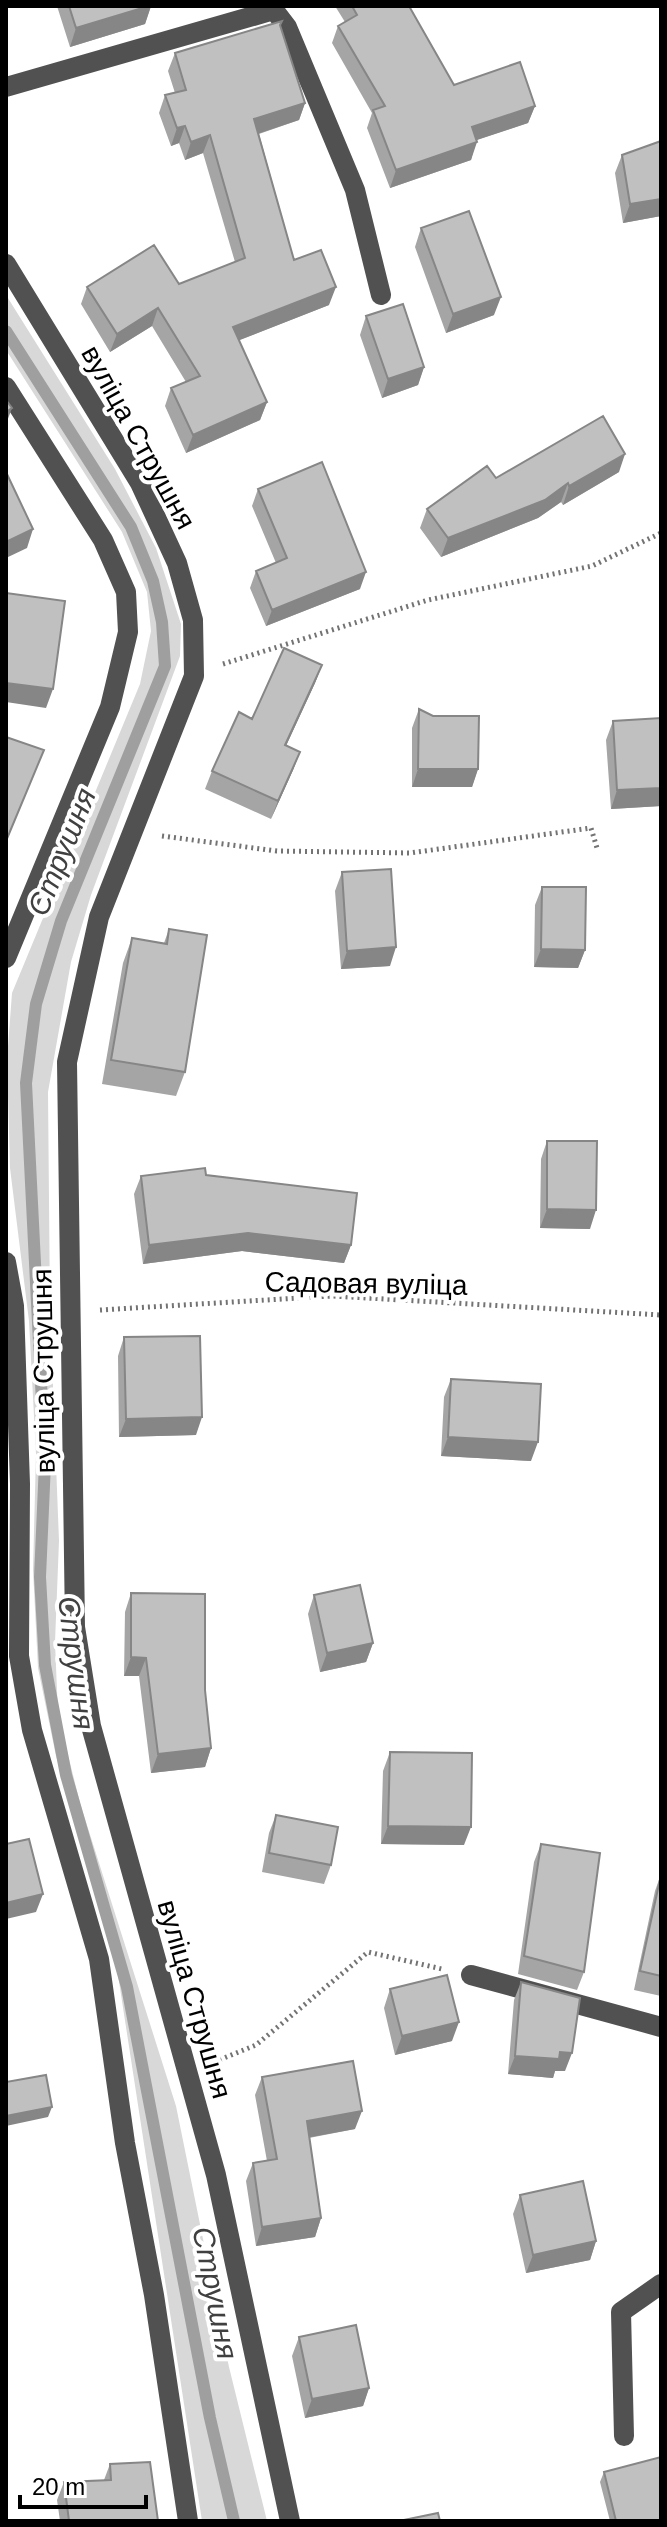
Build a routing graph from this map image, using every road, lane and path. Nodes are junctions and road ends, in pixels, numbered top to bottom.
1 (6, 87) edge
2 (6, 264) edge
3 (381, 295) dead end
4 (6, 387) edge
5 (661, 533) edge
6 (194, 676) junction
7 (133, 833) junction
8 (597, 848) dead end
9 (6, 958) edge
10 (6, 1262) edge
11 (71, 1312) junction
12 (661, 1315) edge
13 (471, 1975) joint
14 (661, 2027) edge
15 (187, 2073) junction
16 (661, 2284) edge
17 (624, 2436) dead end
18 (188, 2521) edge
19 (290, 2521) edge

1 - 3 street
2 - 6 street, вуліца Струшня
4 - 9 street
5 - 6 path
6 - 7 street, вуліца Струшня
7 - 8 path
7 - 11 street, вуліца Струшня
10 - 18 street, вуліца Струшня
11 - 12 path, Садовая вуліца
11 - 15 street, вуліца Струшня
13 - 14 street
13 - 15 path
15 - 19 street, вуліца Струшня
16 - 17 street

